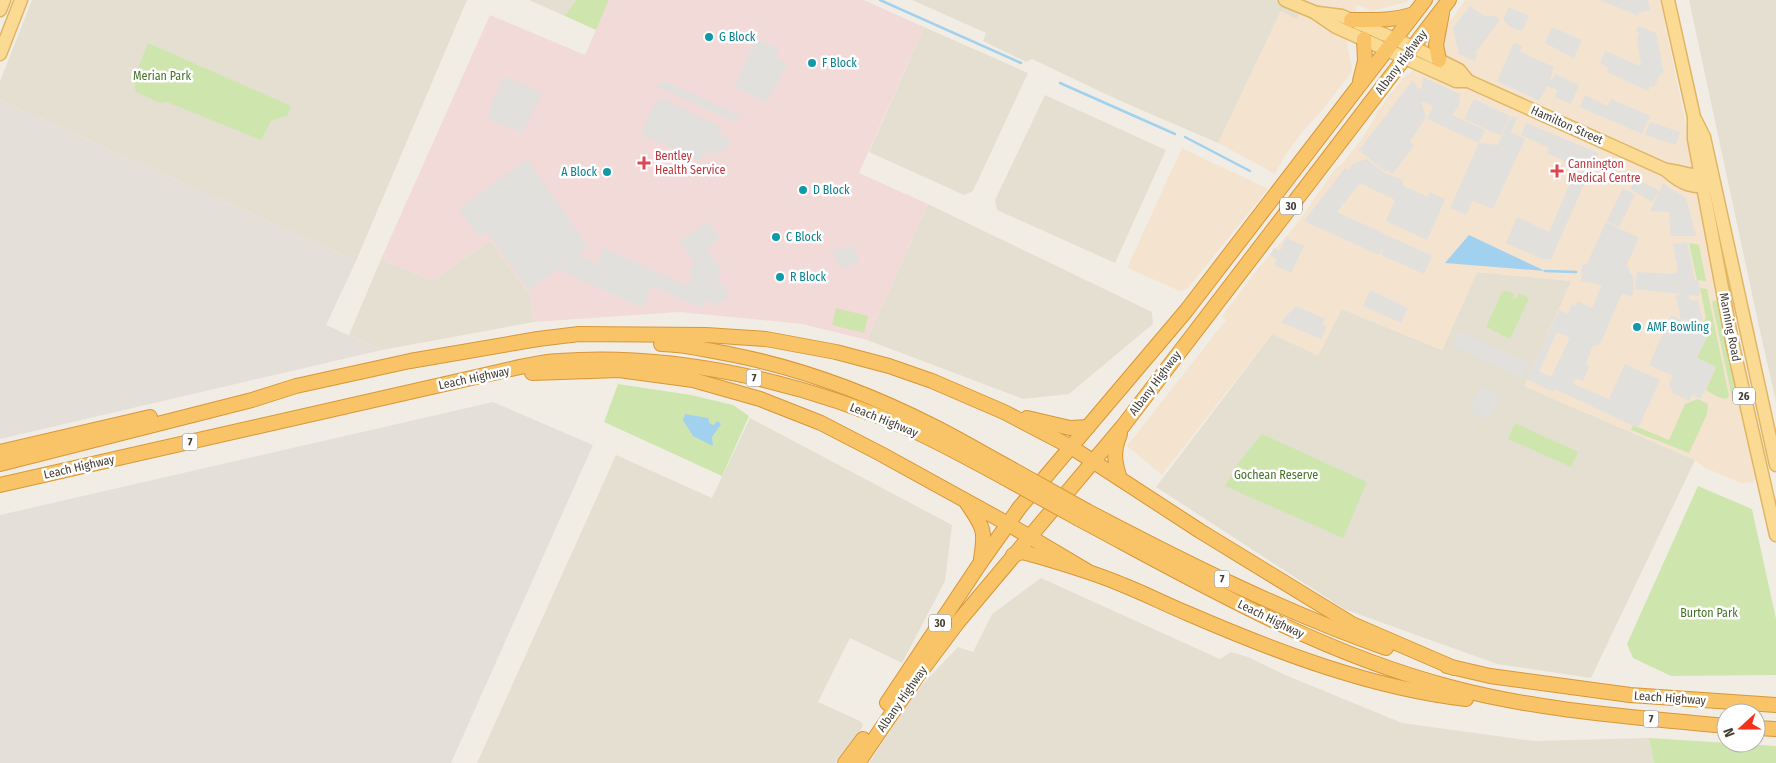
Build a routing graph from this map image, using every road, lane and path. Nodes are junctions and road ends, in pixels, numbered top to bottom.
1 (4, 0) edge
2 (21, 0) edge
3 (1285, 0) edge
4 (1425, 0) edge
5 (1668, 0) edge
6 (1446, 4) edge
7 (0, 10) edge
8 (1314, 12) junction
9 (1414, 14) junction
10 (1351, 20) junction
11 (1364, 39) junction
12 (1391, 44) junction
13 (1409, 52) junction
14 (0, 54) edge
15 (1439, 60) junction
16 (1468, 81) junction
17 (1359, 87) junction
18 (1694, 117) junction
19 (1697, 154) junction
20 (1666, 170) junction
21 (1708, 181) junction
22 (538, 339) junction
23 (410, 361) junction
24 (489, 374) junction
25 (1004, 412) junction
26 (1123, 426) junction
27 (1088, 427) junction
28 (1071, 447) junction
29 (0, 452) edge
30 (1093, 462) junction
31 (0, 464) edge
32 (1776, 465) edge
33 (1006, 473) junction
34 (1120, 479) junction
35 (0, 485) edge
36 (967, 502) junction
37 (1083, 515) junction
38 (1008, 524) junction
39 (1776, 535) edge
40 (1029, 536) junction
41 (1013, 555) junction
42 (981, 562) junction
43 (1087, 571) junction
44 (1454, 668) junction
45 (1772, 703) edge
46 (1576, 712) junction
47 (1716, 725) edge
48 (845, 763) edge
49 (858, 763) edge

1 - 7 main road
2 - 14 main road
3 - 8 main road, Hamilton Street
4 - 9 highway, Albany Highway / 30
5 - 18 main road, Manning Road / 26
6 - 13 highway, Albany Highway / 30
6 - 15 highway
8 - 10 main road, Hamilton Street
8 - 11 main road, Hamilton Street
9 - 10 highway
9 - 12 highway, Albany Highway / 30
10 - 12 main road, Hamilton Street
11 - 12 main road, Hamilton Street
11 - 17 highway
12 - 13 main road, Hamilton Street
12 - 17 highway, Albany Highway / 30
13 - 15 main road, Hamilton Street
13 - 16 main road, Hamilton Street
13 - 26 highway, Albany Highway / 30
15 - 16 main road, Hamilton Street
16 - 20 main road, Hamilton Street
17 - 27 highway, Albany Highway / 30
18 - 19 main road, Manning Road / 26
18 - 21 main road, Manning Road / 26
19 - 20 main road
19 - 21 main road, Manning Road / 26
20 - 21 main road, Hamilton Street
21 - 32 main road, Manning Road / 26
21 - 39 main road, Manning Road / 26
22 - 23 highway, 7
22 - 25 highway
22 - 33 highway, 7
23 - 29 highway
23 - 31 highway, 7
24 - 33 highway, Leach Highway / 7
24 - 35 highway, Leach Highway / 7
24 - 36 highway
25 - 27 highway
25 - 28 highway
26 - 30 highway, Albany Highway / 30
26 - 34 highway
27 - 28 highway, Albany Highway / 30
28 - 30 highway
28 - 38 highway, Albany Highway / 30
30 - 34 highway
30 - 40 highway, Albany Highway / 30
33 - 37 highway, Leach Highway / 7, bridge
34 - 44 highway
36 - 38 highway
36 - 42 highway
37 - 44 highway, Leach Highway / 7
37 - 46 highway, Leach Highway / 7
38 - 40 highway
38 - 42 highway, Albany Highway / 30
40 - 41 highway, Albany Highway / 30
40 - 43 highway
41 - 43 highway
41 - 49 highway, Albany Highway / 30
42 - 48 highway, Albany Highway / 30
43 - 46 highway
44 - 45 highway, Leach Highway / 7
46 - 47 highway, Leach Highway / 7

